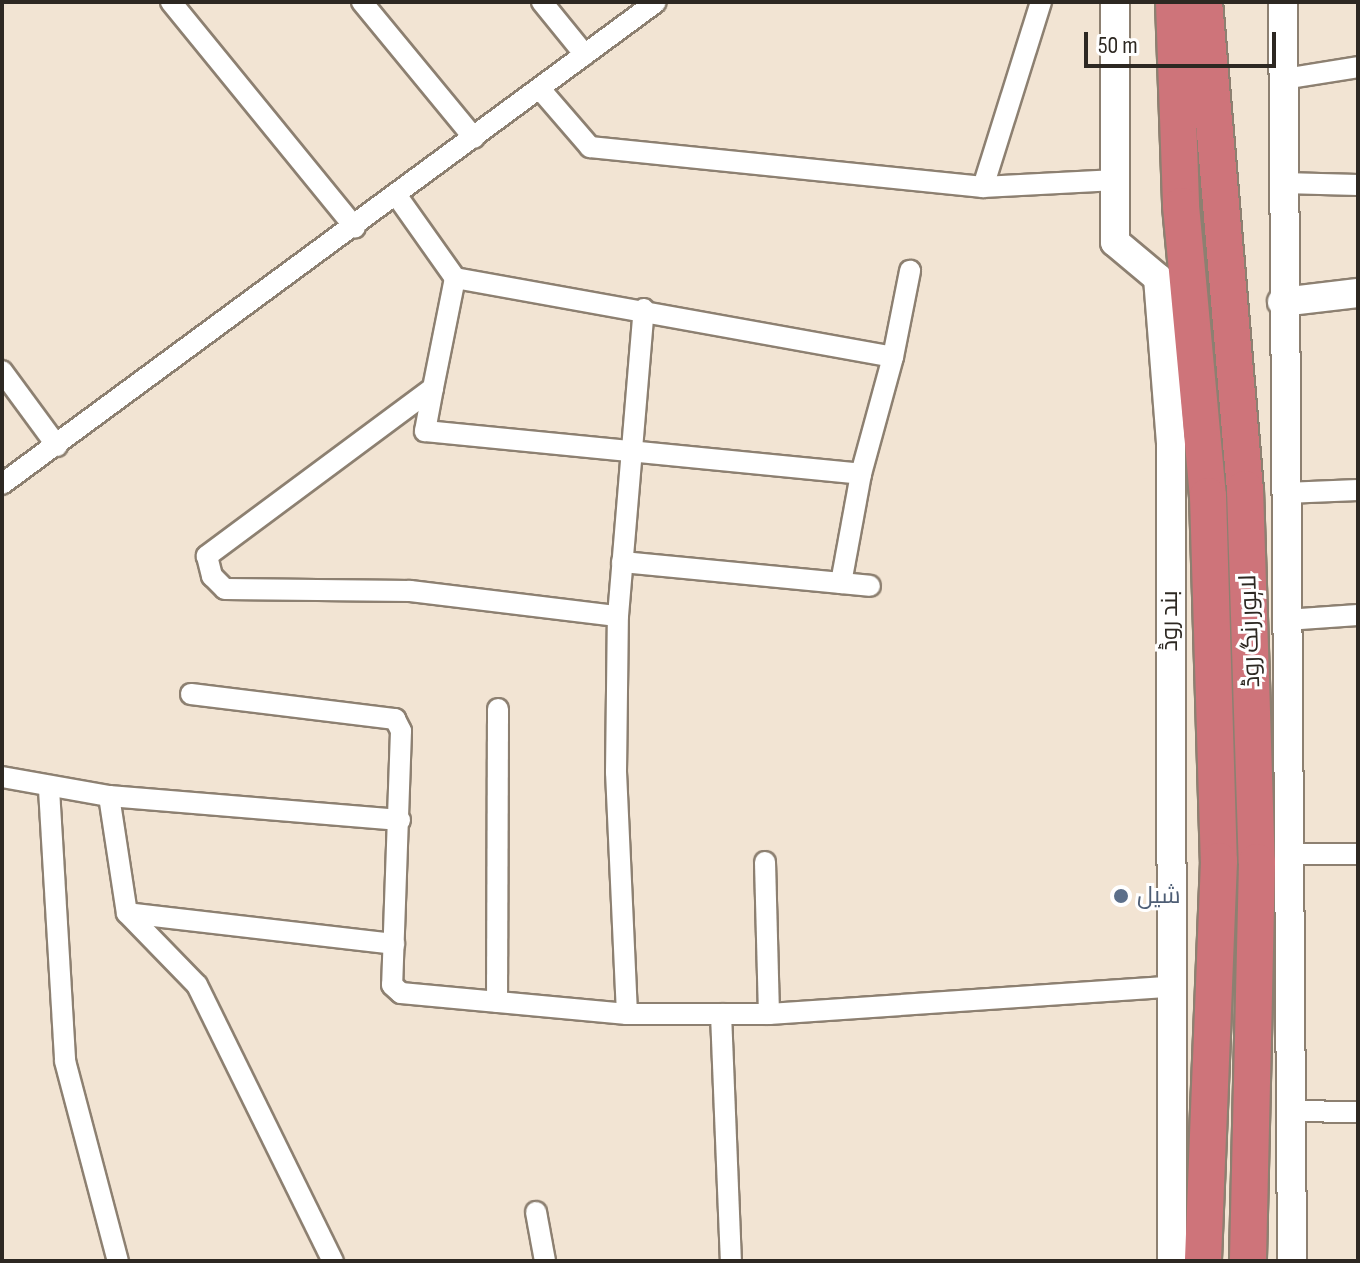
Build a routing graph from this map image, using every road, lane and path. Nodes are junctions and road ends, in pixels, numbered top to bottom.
1 (171, 2) edge
2 (362, 2) edge
3 (542, 2) edge
4 (656, 2) edge
5 (1041, 2) edge
6 (1115, 2) edge
7 (1174, 2) edge
8 (1204, 2) edge
9 (1283, 2) edge
10 (585, 55) junction
11 (1358, 67) edge
12 (1284, 79) junction
13 (540, 89) junction
14 (474, 138) junction
15 (1116, 180) junction
16 (1283, 183) junction
17 (1358, 185) edge
18 (983, 187) junction
19 (397, 196) junction
20 (355, 228) junction
21 (910, 271) dead end
22 (455, 278) junction
23 (1358, 293) edge
24 (1282, 302) junction
25 (644, 309) junction
26 (893, 357) junction
27 (2, 371) edge
28 (433, 388) junction
29 (57, 446) junction
30 (630, 452) junction
31 (861, 474) junction
32 (2, 484) edge
33 (1358, 490) edge
34 (1285, 493) junction
35 (622, 562) junction
36 (841, 583) junction
37 (870, 586) dead end
38 (1358, 615) edge
39 (618, 616) junction
40 (1286, 620) junction
41 (191, 694) dead end
42 (498, 709) dead end
43 (2, 777) edge
44 (49, 789) junction
45 (109, 796) junction
46 (400, 820) junction
47 (1289, 854) junction
48 (1358, 854) edge
49 (765, 862) dead end
50 (127, 913) junction
51 (394, 944) junction
52 (1169, 987) junction
53 (497, 1002) junction
54 (627, 1014) junction
55 (721, 1014) junction
56 (769, 1014) junction
57 (1292, 1111) junction
58 (1358, 1112) edge
59 (536, 1212) dead end
60 (118, 1261) edge
61 (333, 1261) edge
62 (545, 1261) edge
63 (731, 1261) edge
64 (1172, 1261) edge
65 (1203, 1261) edge
66 (1248, 1261) edge
67 (1292, 1261) edge

1 - 20 street
2 - 14 street
3 - 10 street
4 - 10 street
5 - 18 street
6 - 15 main road, بند روڈ
7 - 65 highway, لاہور رنگ روڈ
8 - 66 highway, لاہور رنگ روڈ
9 - 12 main road
10 - 13 street
11 - 12 street
12 - 16 main road
13 - 14 street
13 - 18 street
14 - 19 street
15 - 18 street
15 - 52 main road, بند روڈ
16 - 17 street
16 - 24 main road
19 - 20 street
19 - 22 street
20 - 29 street
21 - 26 street
22 - 25 street
22 - 28 street
23 - 24 main road
24 - 34 main road
25 - 26 street
25 - 30 street
26 - 31 street
27 - 29 street
28 - 30 street
28 - 39 street
29 - 32 street
30 - 31 street
30 - 35 street
31 - 36 street
33 - 34 street
34 - 40 main road
35 - 36 street
35 - 39 street
36 - 37 street
38 - 40 street
39 - 54 street
40 - 47 main road
41 - 46 street
42 - 53 street
43 - 44 street
44 - 45 street
44 - 60 street
45 - 46 street
45 - 50 street
46 - 51 street
47 - 48 street
47 - 57 main road
49 - 56 street
50 - 51 street
50 - 61 street
51 - 53 street
52 - 56 street
52 - 64 main road, بند روڈ
53 - 54 street
54 - 55 street
55 - 56 street
55 - 63 street
57 - 58 street
57 - 67 main road
59 - 62 street

